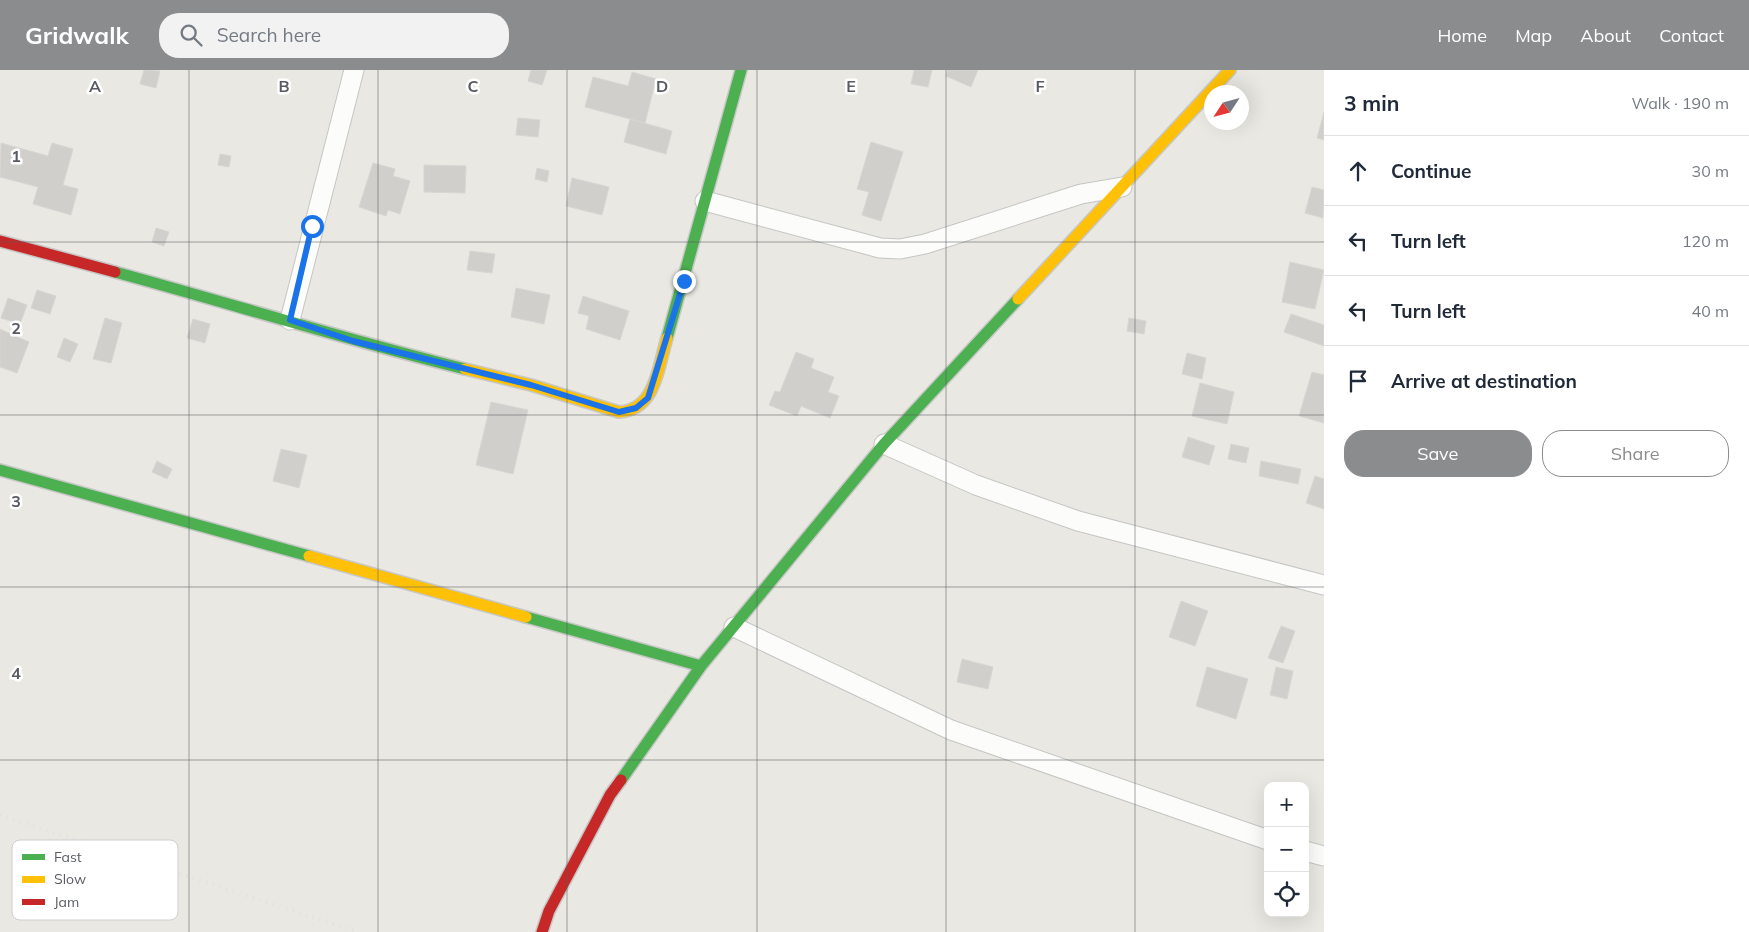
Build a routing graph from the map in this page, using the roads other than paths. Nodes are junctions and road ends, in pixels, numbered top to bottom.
1 (354, 70) edge
2 (741, 70) edge
3 (1230, 70) edge
4 (1122, 187) junction
5 (705, 201) junction
6 (0, 242) edge
7 (290, 320) junction
8 (884, 444) junction
9 (0, 470) edge
10 (1324, 585) edge
11 (734, 627) junction
12 (701, 666) junction
13 (1264, 839) edge
14 (1309, 852) edge
15 (1324, 856) edge
16 (542, 932) edge

1 - 7 street
2 - 5 street
3 - 4 street
4 - 5 street
4 - 8 street
5 - 7 street
6 - 7 street
8 - 10 street
8 - 11 street
9 - 12 street
11 - 12 street
11 - 13 street
12 - 16 street
14 - 15 street

